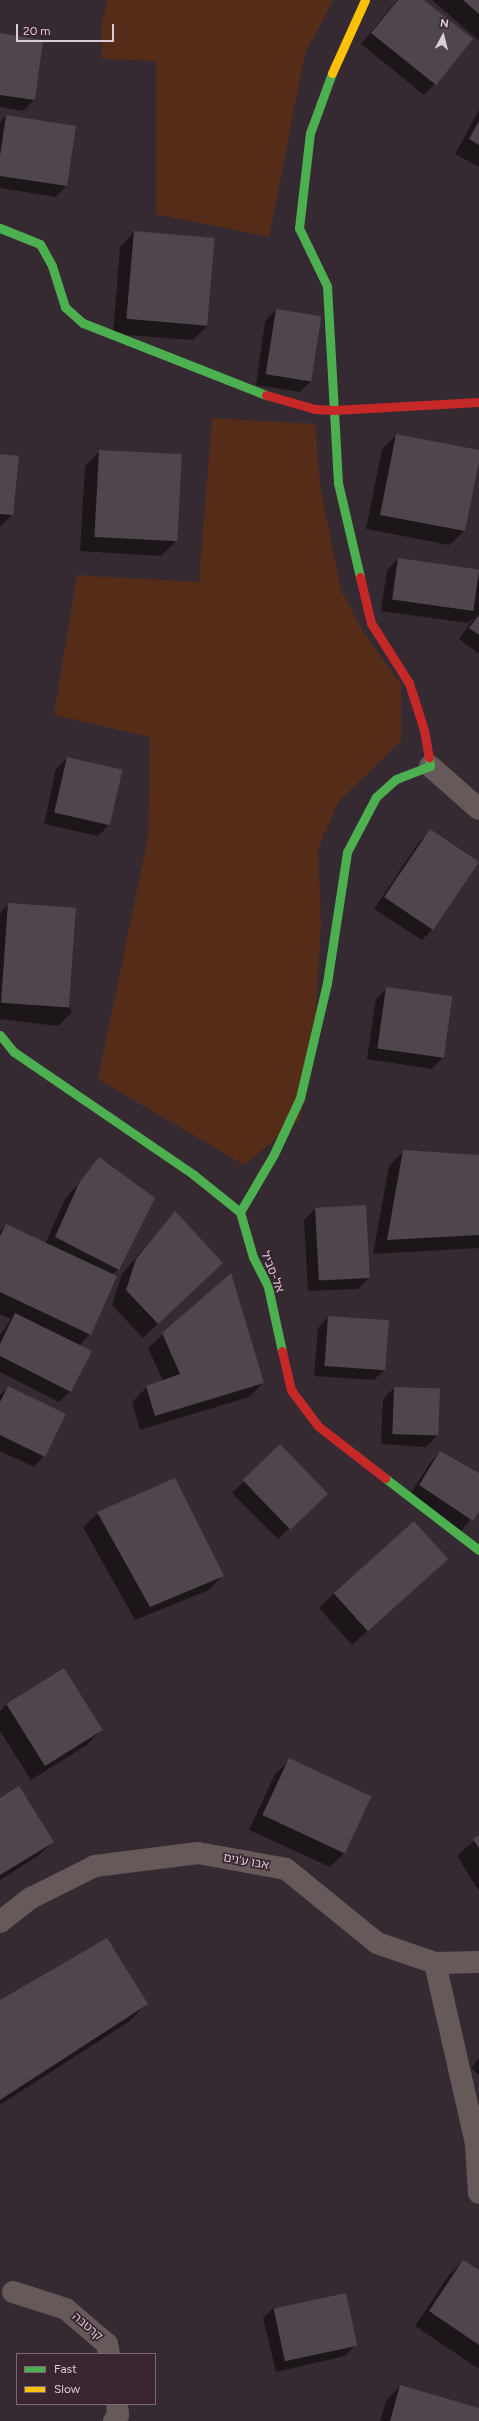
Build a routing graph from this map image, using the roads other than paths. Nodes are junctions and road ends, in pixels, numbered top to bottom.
1 (365, 0) edge
2 (0, 228) edge
3 (479, 402) edge
4 (334, 410) junction
5 (430, 766) junction
6 (479, 809) edge
7 (0, 1035) edge
8 (240, 1212) junction
9 (479, 1550) edge
10 (0, 1922) edge
11 (479, 1962) edge
12 (435, 1963) junction
13 (479, 2193) edge
14 (13, 2292) dead end
15 (108, 2353) edge
16 (117, 2405) edge
17 (114, 2421) edge

1 - 4 street
2 - 4 street
3 - 4 street
4 - 5 street
5 - 6 street
5 - 8 street
7 - 8 street
8 - 9 street, אל-סביל
10 - 12 street, אבו ע'נים
11 - 12 street, אבו ע'נים
12 - 13 street
14 - 15 street, קרטבה
16 - 17 street

